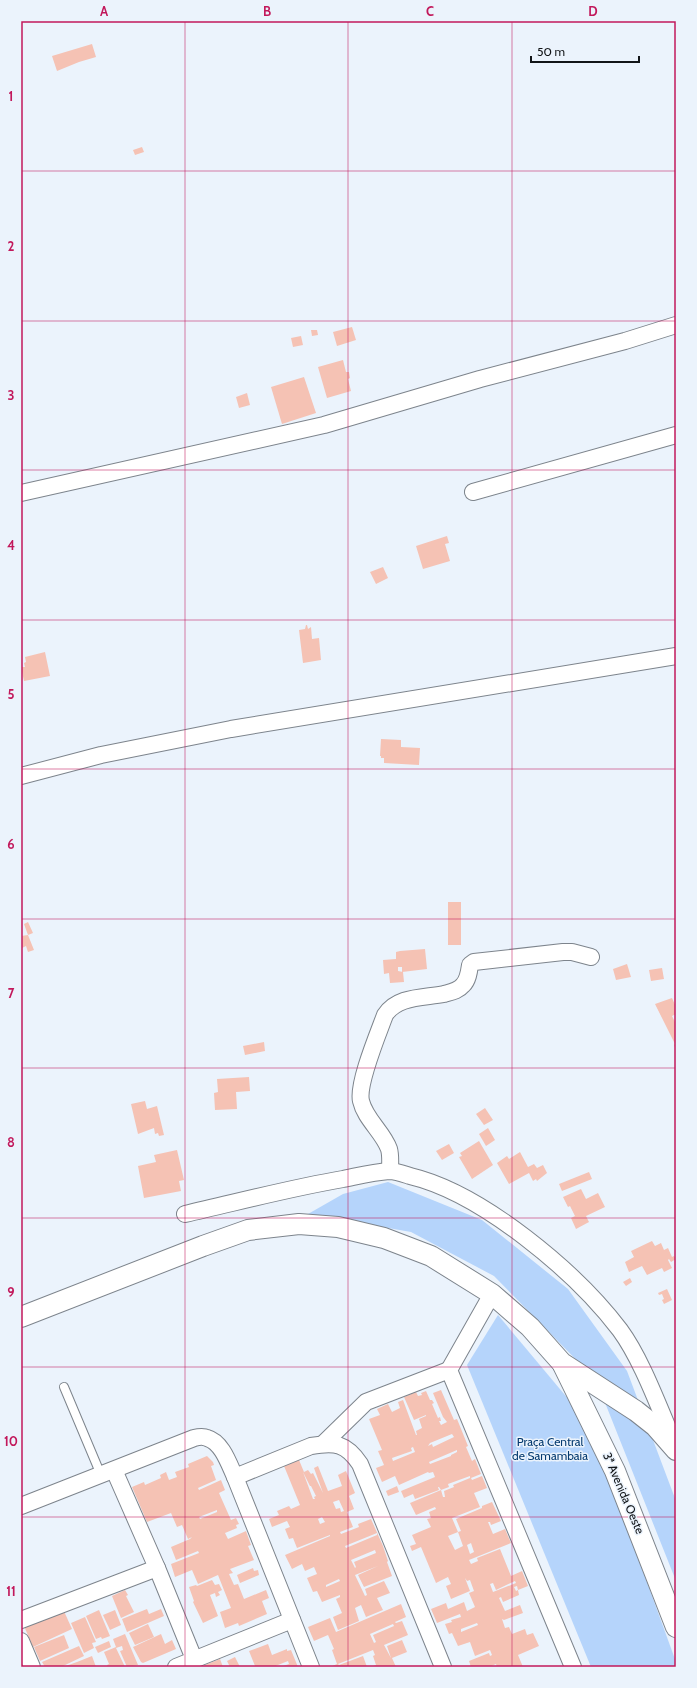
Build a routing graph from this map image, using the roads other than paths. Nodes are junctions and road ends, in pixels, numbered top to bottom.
1 (676, 326) edge
2 (676, 435) edge
3 (473, 492) dead end
4 (21, 493) edge
5 (676, 656) edge
6 (21, 776) edge
7 (591, 957) dead end
8 (390, 1171) junction
9 (185, 1214) dead end
10 (492, 1294) junction
11 (21, 1317) edge
12 (562, 1363) junction
13 (449, 1370) junction
14 (64, 1387) dead end
15 (324, 1443) junction
16 (676, 1448) edge
17 (108, 1473) junction
18 (235, 1477) junction
19 (21, 1506) edge
20 (157, 1568) junction
21 (21, 1620) edge
22 (292, 1620) junction
23 (676, 1627) edge
24 (21, 1641) edge
25 (194, 1659) junction
26 (32, 1667) edge
27 (176, 1667) edge
28 (311, 1667) edge
29 (444, 1667) edge
30 (572, 1667) edge

1 - 4 street
2 - 3 street
5 - 6 street
7 - 8 street
8 - 9 street
8 - 16 street
10 - 11 street
10 - 12 street
10 - 13 street
12 - 16 street
12 - 23 street, 3ª Avenida Oeste
13 - 15 street
13 - 30 street
14 - 17 lane
15 - 18 street
15 - 29 street
17 - 18 street
17 - 19 street
17 - 20 street
18 - 22 street
20 - 21 street
20 - 25 street
22 - 25 street
22 - 28 street
24 - 26 street
25 - 27 street

